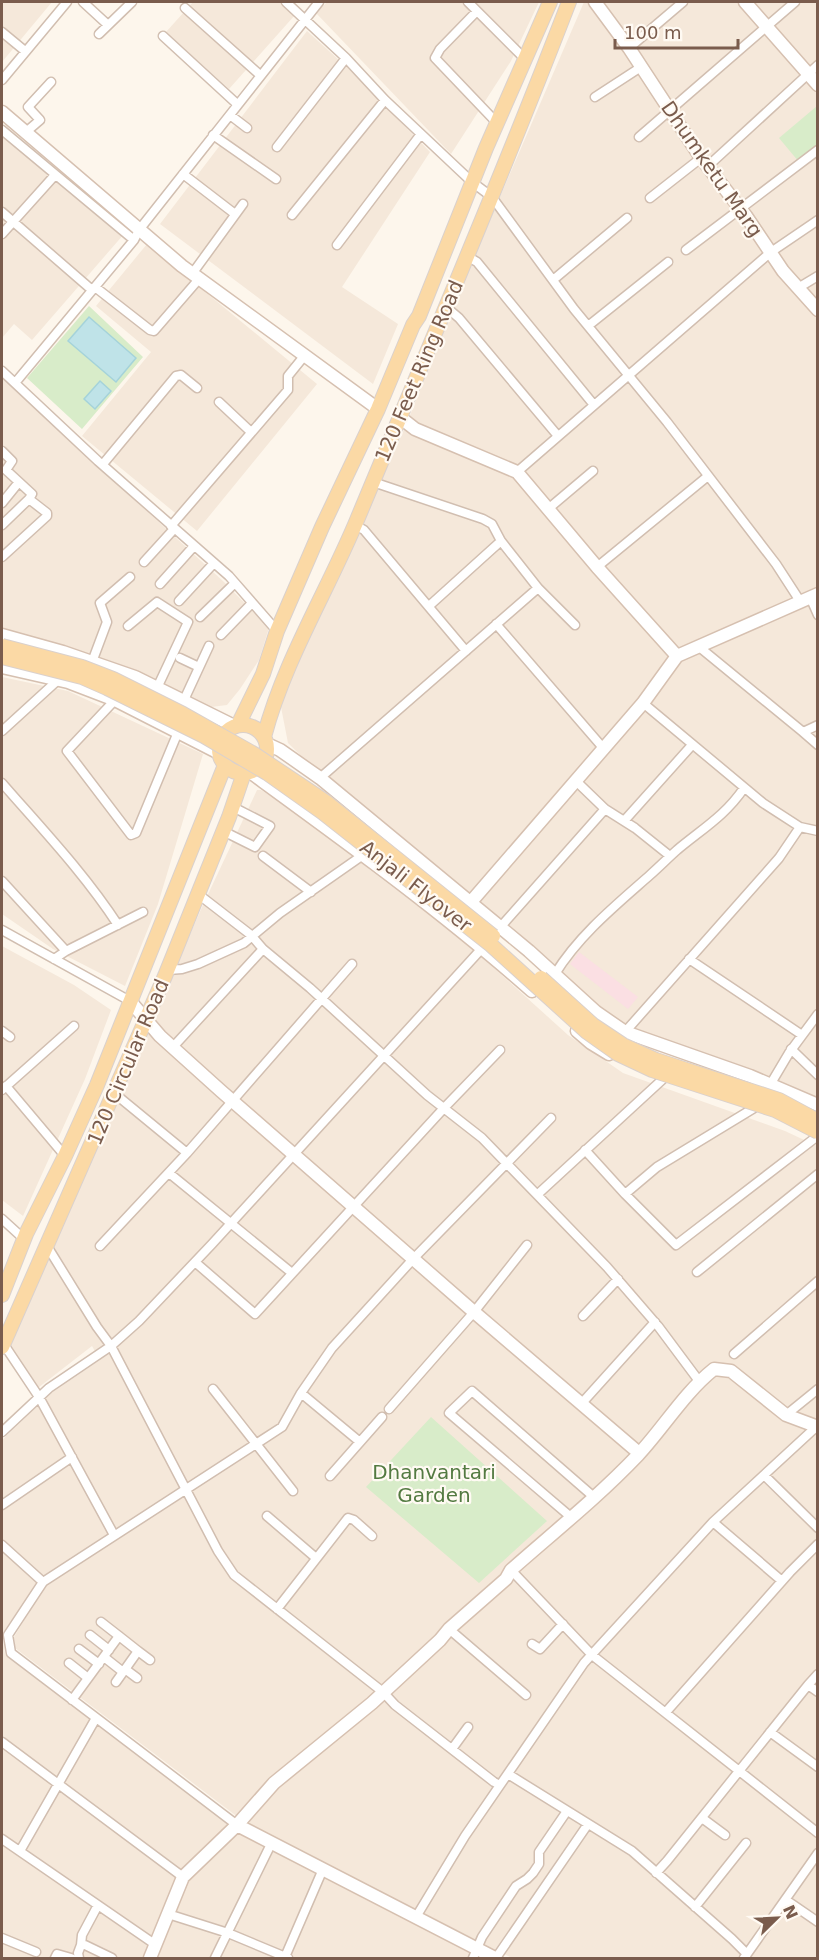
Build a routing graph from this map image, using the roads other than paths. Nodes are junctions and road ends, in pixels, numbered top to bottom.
1 (83, 2) edge
2 (132, 2) edge
3 (286, 2) edge
4 (319, 2) edge
5 (468, 2) edge
6 (550, 2) edge
7 (568, 2) edge
8 (595, 2) edge
9 (604, 2) edge
10 (683, 2) edge
11 (745, 2) edge
12 (795, 2) edge
13 (61, 3) edge
14 (184, 8) dead end
15 (477, 11) junction
16 (305, 19) junction
17 (612, 23) junction
18 (108, 25) junction
19 (767, 27) junction
20 (2, 32) edge
21 (99, 34) dead end
22 (163, 36) dead end
23 (629, 48) junction
24 (26, 51) junction
25 (346, 58) junction
26 (525, 59) junction
27 (641, 67) junction
28 (813, 69) edge
29 (260, 75) junction
30 (2, 80) edge
31 (51, 82) dead end
32 (818, 85) edge
33 (595, 97) dead end
34 (384, 100) junction
35 (237, 104) junction
36 (2, 112) edge
37 (670, 112) junction
38 (230, 115) junction
39 (497, 123) junction
40 (247, 128) dead end
41 (2, 130) edge
42 (26, 132) junction
43 (421, 134) junction
44 (213, 135) junction
45 (639, 137) dead end
46 (277, 147) dead end
47 (818, 150) edge
48 (704, 162) junction
49 (183, 174) junction
50 (56, 175) junction
51 (276, 179) dead end
52 (472, 182) junction
53 (492, 197) junction
54 (650, 198) dead end
55 (243, 204) dead end
56 (741, 209) junction
57 (2, 212) edge
58 (235, 214) junction
59 (292, 215) dead end
60 (627, 218) dead end
61 (818, 220) edge
62 (12, 222) junction
63 (2, 234) edge
64 (137, 235) junction
65 (337, 245) dead end
66 (686, 250) dead end
67 (771, 252) junction
68 (467, 256) junction
69 (668, 262) dead end
70 (196, 276) junction
71 (818, 276) edge
72 (553, 280) junction
73 (798, 288) junction
74 (94, 289) junction
75 (446, 307) junction
76 (818, 310) edge
77 (588, 326) junction
78 (305, 355) junction
79 (2, 371) edge
80 (628, 375) junction
81 (15, 383) junction
82 (197, 388) dead end
83 (219, 402) dead end
84 (594, 405) junction
85 (378, 409) junction
86 (401, 418) junction
87 (251, 432) junction
88 (558, 436) junction
89 (2, 451) edge
90 (103, 464) junction
91 (593, 471) dead end
92 (4, 472) edge
93 (517, 472) junction
94 (708, 476) junction
95 (19, 482) junction
96 (373, 482) junction
97 (29, 499) junction
98 (2, 503) edge
99 (548, 509) junction
100 (2, 523) edge
101 (355, 525) junction
102 (172, 527) junction
103 (501, 541) junction
104 (194, 546) junction
105 (2, 557) edge
106 (144, 562) dead end
107 (214, 563) junction
108 (597, 567) junction
109 (130, 578) dead end
110 (235, 583) junction
111 (160, 584) dead end
112 (538, 588) junction
113 (809, 597) edge
114 (179, 601) dead end
115 (252, 603) junction
116 (429, 606) junction
117 (818, 615) edge
118 (200, 617) dead end
119 (496, 624) junction
120 (575, 625) dead end
121 (128, 626) dead end
122 (278, 631) junction
123 (221, 634) dead end
124 (2, 635) edge
125 (2, 646) edge
126 (209, 646) dead end
127 (698, 646) junction
128 (466, 651) junction
129 (677, 656) junction
130 (2, 657) edge
131 (180, 658) dead end
132 (92, 662) junction
133 (2, 667) edge
134 (199, 667) junction
135 (58, 680) junction
136 (158, 688) junction
137 (115, 700) junction
138 (184, 700) junction
139 (643, 703) junction
140 (236, 725) junction
141 (818, 725) edge
142 (2, 730) edge
143 (178, 732) junction
144 (803, 732) junction
145 (266, 740) junction
146 (692, 745) junction
147 (818, 745) edge
148 (604, 749) junction
149 (222, 759) junction
150 (247, 772) junction
151 (320, 778) junction
152 (576, 781) junction
153 (2, 783) edge
154 (744, 788) junction
155 (233, 807) junction
156 (605, 809) junction
157 (624, 821) junction
158 (800, 828) junction
159 (224, 831) junction
160 (818, 831) edge
161 (363, 855) junction
162 (263, 856) dead end
163 (670, 856) junction
164 (2, 881) edge
165 (311, 892) junction
166 (198, 894) junction
167 (470, 903) junction
168 (142, 912) dead end
169 (118, 925) junction
170 (500, 927) junction
171 (2, 930) edge
172 (251, 935) junction
173 (483, 948) junction
174 (264, 949) junction
175 (66, 951) junction
176 (54, 959) junction
177 (689, 959) junction
178 (352, 964) dead end
179 (168, 970) junction
180 (555, 974) junction
181 (322, 999) junction
182 (130, 1001) junction
183 (818, 1014) edge
184 (147, 1019) junction
185 (74, 1026) dead end
186 (2, 1031) edge
187 (625, 1032) junction
188 (802, 1035) junction
189 (10, 1037) dead end
190 (173, 1047) junction
191 (791, 1049) junction
192 (500, 1050) dead end
193 (383, 1055) junction
194 (818, 1075) edge
195 (663, 1079) junction
196 (770, 1085) junction
197 (4, 1088) edge
198 (114, 1093) junction
199 (232, 1100) junction
200 (818, 1106) edge
201 (444, 1108) junction
202 (754, 1108) junction
203 (551, 1118) dead end
204 (818, 1121) edge
205 (817, 1136) edge
206 (585, 1150) junction
207 (187, 1153) junction
208 (294, 1154) junction
209 (65, 1156) junction
210 (507, 1163) junction
211 (169, 1173) junction
212 (818, 1174) edge
213 (538, 1194) junction
214 (626, 1194) junction
215 (354, 1206) junction
216 (2, 1219) edge
217 (231, 1222) junction
218 (24, 1239) junction
219 (527, 1245) dead end
220 (47, 1246) junction
221 (100, 1246) dead end
222 (414, 1258) junction
223 (195, 1262) junction
224 (697, 1272) dead end
225 (292, 1273) junction
226 (618, 1279) junction
227 (818, 1281) edge
228 (2, 1295) edge
229 (474, 1312) junction
230 (583, 1316) dead end
231 (655, 1322) junction
232 (2, 1345) edge
233 (111, 1346) junction
234 (734, 1354) dead end
235 (699, 1381) junction
236 (213, 1389) dead end
237 (818, 1389) edge
238 (301, 1393) junction
239 (39, 1397) junction
240 (582, 1403) junction
241 (389, 1409) dead end
242 (786, 1415) junction
243 (382, 1417) dead end
244 (817, 1427) edge
245 (2, 1432) edge
246 (360, 1442) junction
247 (255, 1445) junction
248 (639, 1453) junction
249 (72, 1458) junction
250 (764, 1475) junction
251 (330, 1476) dead end
252 (186, 1490) junction
253 (293, 1491) dead end
254 (595, 1498) junction
255 (2, 1505) edge
256 (267, 1516) dead end
257 (572, 1518) junction
258 (713, 1522) junction
259 (818, 1528) edge
260 (114, 1535) junction
261 (372, 1536) dead end
262 (818, 1544) edge
263 (2, 1545) edge
264 (316, 1558) junction
265 (512, 1570) junction
266 (782, 1581) junction
267 (43, 1582) junction
268 (277, 1609) junction
269 (101, 1622) dead end
270 (563, 1624) junction
271 (449, 1629) junction
272 (90, 1635) dead end
273 (119, 1636) junction
274 (532, 1644) dead end
275 (79, 1649) dead end
276 (138, 1652) junction
277 (592, 1655) junction
278 (104, 1657) junction
279 (150, 1660) dead end
280 (69, 1663) dead end
281 (124, 1671) junction
282 (818, 1674) edge
283 (88, 1678) junction
284 (137, 1678) dead end
285 (116, 1682) dead end
286 (808, 1685) junction
287 (383, 1692) junction
288 (818, 1692) edge
289 (526, 1695) dead end
290 (72, 1700) junction
291 (666, 1712) junction
292 (96, 1718) junction
293 (468, 1727) dead end
294 (770, 1732) junction
295 (2, 1742) edge
296 (452, 1749) junction
297 (818, 1767) edge
298 (740, 1770) junction
299 (508, 1774) junction
300 (58, 1784) junction
301 (500, 1785) junction
302 (567, 1811) junction
303 (702, 1818) junction
304 (588, 1824) junction
305 (237, 1825) junction
306 (818, 1833) edge
307 (726, 1835) dead end
308 (2, 1839) edge
309 (273, 1842) junction
310 (746, 1843) dead end
311 (20, 1851) junction
312 (818, 1853) edge
313 (323, 1869) junction
314 (656, 1873) junction
315 (183, 1877) junction
316 (786, 1900) junction
317 (98, 1905) junction
318 (695, 1907) junction
319 (168, 1914) junction
320 (416, 1917) junction
321 (818, 1922) edge
322 (228, 1933) junction
323 (2, 1938) edge
324 (81, 1945) junction
325 (156, 1945) junction
326 (36, 1952) dead end
327 (476, 1954) edge
328 (746, 1956) edge
329 (79, 1958) edge
330 (287, 1958) edge
331 (55, 1959) edge
332 (71, 1959) edge
333 (112, 1959) edge
334 (150, 1959) edge
335 (215, 1959) edge
336 (496, 1959) edge

1 - 18 street
2 - 18 street
3 - 16 street
4 - 16 street
5 - 15 street
6 - 26 main road, 120 Feet Ring Road
7 - 53 main road, 120 Feet Ring Road
8 - 17 street
9 - 17 street
10 - 23 street
11 - 19 street
12 - 19 street
13 - 24 street
14 - 29 street
15 - 26 street
15 - 39 street
16 - 25 street
16 - 29 street
17 - 23 street, Dhumketu Marg
18 - 21 street
19 - 28 street
19 - 37 street
20 - 24 street
22 - 35 street
23 - 27 street, Dhumketu Marg
24 - 30 street
25 - 34 street
25 - 46 street
26 - 39 main road, 120 Feet Ring Road
27 - 33 street
27 - 37 street, Dhumketu Marg
28 - 32 street
28 - 48 street
29 - 35 street
31 - 42 street
34 - 43 street
34 - 59 street
35 - 38 street
36 - 42 street
37 - 45 street
37 - 48 street, Dhumketu Marg
38 - 40 street
38 - 44 street
39 - 52 main road, 120 Feet Ring Road
41 - 50 street
42 - 64 street
43 - 52 street
43 - 65 street
44 - 49 street
44 - 51 street
47 - 56 street
48 - 54 street
48 - 56 street, Dhumketu Marg
49 - 58 street
49 - 64 street
50 - 62 street
50 - 64 street
52 - 53 street
52 - 85 main road, 120 Feet Ring Road
53 - 68 main road, 120 Feet Ring Road
53 - 72 street
55 - 58 street
56 - 66 street
56 - 67 street, Dhumketu Marg
57 - 62 street
58 - 70 street
60 - 72 street
61 - 67 street
62 - 63 street
62 - 74 street
64 - 70 street
64 - 74 street
67 - 73 street, Dhumketu Marg
67 - 80 street
68 - 75 main road, 120 Feet Ring Road
68 - 84 street
69 - 77 street
70 - 74 street
70 - 78 street
71 - 73 street
72 - 77 street
73 - 76 street, Dhumketu Marg
74 - 81 street
75 - 86 main road, 120 Feet Ring Road
75 - 88 street
77 - 80 street
78 - 85 street
78 - 87 street
79 - 81 street
80 - 84 street
80 - 94 street
81 - 90 street
82 - 90 street
83 - 87 street
84 - 88 street
85 - 122 main road, 120 Feet Ring Road
86 - 93 street
86 - 96 main road, 120 Feet Ring Road
87 - 102 street
88 - 93 street
89 - 92 street
90 - 102 street
91 - 99 street
92 - 95 street
93 - 99 street
94 - 108 street
94 - 113 street
95 - 97 street
95 - 98 street
96 - 101 main road, 120 Feet Ring Road
96 - 103 street
97 - 100 street
97 - 105 street
99 - 108 street
101 - 116 street
101 - 145 main road, 120 Feet Ring Road
102 - 104 street
102 - 106 street
103 - 112 street
103 - 116 street
104 - 107 street
104 - 111 street
107 - 110 street
107 - 114 street
108 - 129 street
109 - 132 street
110 - 115 street
110 - 118 street
112 - 119 street
112 - 120 street
113 - 117 street
113 - 127 street
115 - 122 street
115 - 123 street
116 - 128 street
119 - 128 street
119 - 148 street
121 - 136 street
122 - 140 main road, 120 Feet Ring Road
124 - 132 street
125 - 204 main road, Anjali Flyover, bridge
126 - 134 street
127 - 129 street
127 - 144 street
128 - 151 street
129 - 139 street
130 - 205 main road, Anjali Flyover, bridge
131 - 134 street
132 - 136 street
133 - 135 street
134 - 138 street
135 - 137 street
135 - 142 street
136 - 138 street
137 - 143 street
137 - 143 street
138 - 140 street
139 - 146 street
139 - 148 street
140 - 145 main road
140 - 149 main road
141 - 144 street
143 - 149 street
144 - 147 street
145 - 150 main road
145 - 151 street
146 - 154 street
146 - 157 street
148 - 152 street
149 - 150 main road
149 - 182 main road, 120 Circular Road
150 - 155 main road, 120 Circular Road
150 - 161 street
151 - 167 street
152 - 156 street
152 - 167 street
153 - 169 street
154 - 158 street
154 - 163 street
155 - 159 main road, 120 Circular Road
155 - 159 street
156 - 157 street
156 - 170 street
157 - 163 street
158 - 160 street
158 - 177 street
159 - 166 main road, 120 Circular Road
161 - 165 street
161 - 173 street
162 - 165 street
163 - 180 street
164 - 175 street
165 - 172 street
166 - 172 street
166 - 179 main road, 120 Circular Road
167 - 170 street
168 - 169 street
169 - 175 street
170 - 173 street
170 - 180 street
171 - 176 street
172 - 174 street
172 - 179 street
173 - 193 street
173 - 195 street
174 - 181 street
174 - 190 street
175 - 176 street
176 - 182 street
177 - 187 street
177 - 188 street
178 - 181 street
179 - 184 main road, 120 Circular Road
180 - 187 street
181 - 193 street
181 - 199 street
182 - 184 street
182 - 209 main road, 120 Circular Road
183 - 188 street
184 - 190 street
184 - 198 main road, 120 Circular Road
185 - 197 street
186 - 189 street
187 - 196 street
188 - 191 street
190 - 199 street
191 - 194 street
191 - 196 street
192 - 201 street
193 - 201 street
193 - 208 street
195 - 202 street
195 - 206 street
196 - 200 street
196 - 202 street
197 - 209 street
198 - 207 street
198 - 220 main road, 120 Circular Road
199 - 207 street
199 - 208 street
201 - 210 street
201 - 215 street
202 - 205 street
202 - 214 street
203 - 210 street
205 - 214 street
206 - 213 street
206 - 214 street
207 - 211 street
208 - 215 street
208 - 217 street
209 - 218 main road, 120 Circular Road
210 - 213 street
210 - 222 street
211 - 217 street
211 - 221 street
212 - 224 street
213 - 226 street
215 - 222 street
215 - 225 street
216 - 218 street
217 - 223 street
217 - 225 street
218 - 228 main road, 120 Circular Road
219 - 229 street
220 - 232 main road, 120 Circular Road
220 - 233 street
222 - 229 street
222 - 238 street
223 - 225 street
223 - 233 street
226 - 230 street
226 - 231 street
227 - 234 street
229 - 240 street
229 - 241 street
231 - 235 street
231 - 240 street
232 - 239 street
233 - 239 street
233 - 252 street
235 - 242 street
235 - 248 street
236 - 247 street
237 - 242 street
238 - 246 street
238 - 247 street
239 - 245 street
239 - 249 street
240 - 248 street
242 - 244 street
243 - 246 street
244 - 250 street
246 - 251 street
247 - 252 street
247 - 253 street
248 - 254 street
249 - 255 street
249 - 260 street
250 - 258 street
250 - 259 street
252 - 260 street
252 - 268 street
254 - 257 street
254 - 257 street
256 - 264 street
257 - 265 street
258 - 266 street
258 - 277 street
260 - 267 street
261 - 264 street
262 - 266 street
263 - 267 street
264 - 268 street
265 - 270 street
265 - 271 street
266 - 291 street
267 - 290 street
268 - 287 street
269 - 273 street
270 - 274 street
270 - 277 street
271 - 287 street
271 - 289 street
272 - 278 street
273 - 276 street
273 - 278 street
275 - 278 street
276 - 279 street
276 - 281 street
277 - 291 street
277 - 299 street
278 - 281 street
278 - 283 street
280 - 283 street
281 - 284 street
281 - 285 street
282 - 286 street
283 - 290 street
286 - 288 street
286 - 294 street
287 - 296 street
287 - 305 street
290 - 292 street
291 - 298 street
292 - 300 street
292 - 305 street
293 - 296 street
294 - 297 street
294 - 298 street
295 - 300 street
296 - 301 street
298 - 303 street
298 - 306 street
299 - 301 street
299 - 302 street
300 - 311 street
300 - 315 street
301 - 320 street
302 - 304 street
302 - 327 street
303 - 307 street
303 - 314 street
304 - 314 street
304 - 336 street
305 - 309 street
305 - 315 street
308 - 311 street
309 - 313 street
309 - 322 street
310 - 318 street
311 - 317 street
312 - 316 street
313 - 320 street
313 - 330 street
314 - 318 street
315 - 319 street
316 - 321 street
316 - 328 street
317 - 324 street
317 - 325 street
318 - 328 street
319 - 322 street
319 - 325 street
320 - 327 street
322 - 330 street
322 - 335 street
323 - 326 street
324 - 329 street
324 - 333 street
325 - 334 street
327 - 336 street
331 - 332 street

